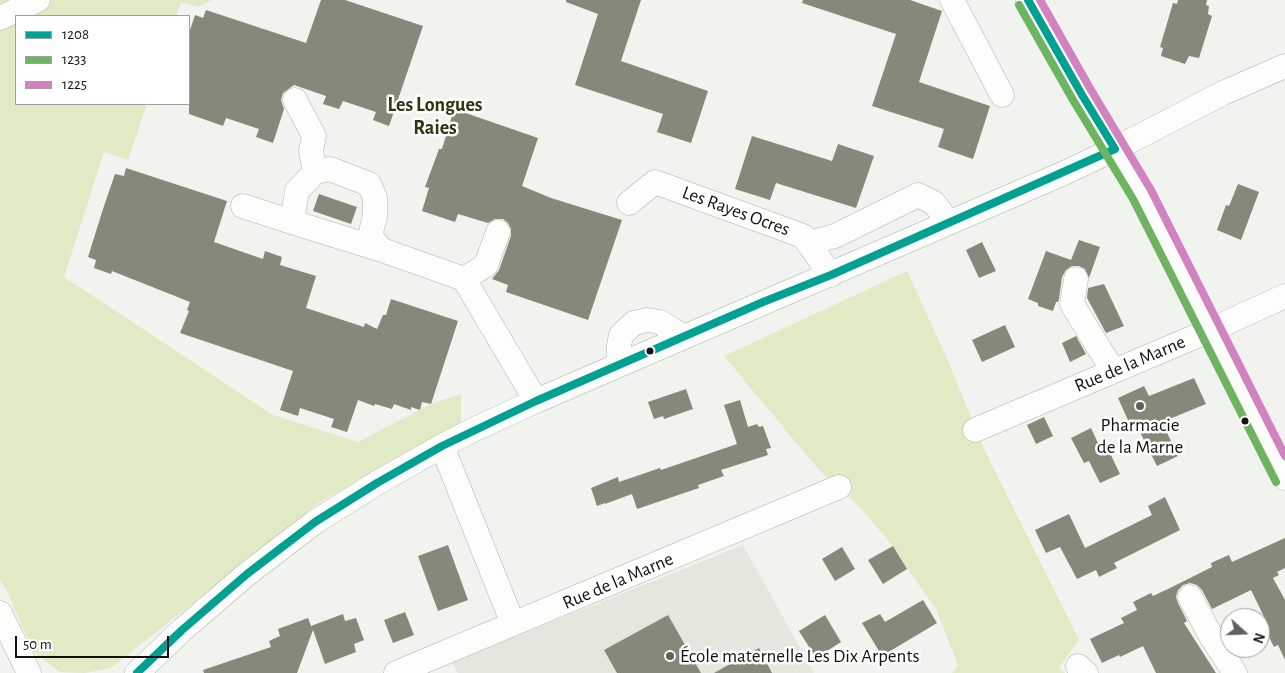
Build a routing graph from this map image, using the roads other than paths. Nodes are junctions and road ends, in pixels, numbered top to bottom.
1 (38, 0) edge
2 (952, 0) edge
3 (1028, 0) edge
4 (0, 18) edge
5 (1285, 66) edge
6 (1002, 95) dead end
7 (295, 100) dead end
8 (1115, 149) junction
9 (315, 172) junction
10 (629, 202) dead end
11 (243, 206) dead end
12 (292, 222) junction
13 (949, 223) junction
14 (498, 232) dead end
15 (809, 243) junction
16 (382, 250) junction
17 (832, 275) junction
18 (464, 278) junction
19 (1076, 279) dead end
20 (1285, 296) edge
21 (1211, 330) junction
22 (684, 337) junction
23 (618, 365) junction
24 (1113, 371) junction
25 (536, 401) junction
26 (975, 430) dead end
27 (442, 446) junction
28 (1285, 478) edge
29 (839, 488) dead end
30 (1190, 597) dead end
31 (0, 613) edge
32 (513, 624) junction
33 (441, 665) edge
34 (25, 672) edge
35 (137, 673) edge
36 (396, 673) edge
37 (1235, 673) edge

1 - 4 street
2 - 6 street
3 - 8 street
5 - 8 street
7 - 9 street
8 - 13 street
8 - 21 street
9 - 12 street
9 - 16 street
10 - 15 street, Les Rayes Ocres
11 - 12 street
12 - 16 street
13 - 15 street
13 - 17 street
14 - 18 street
15 - 17 street, Les Rayes Ocres
16 - 18 street
17 - 22 street
18 - 25 street
19 - 24 street
20 - 21 street, Rue de la Marne
21 - 24 street, Rue de la Marne
21 - 28 street
22 - 23 street
22 - 23 street
23 - 25 street
24 - 26 street, Rue de la Marne
25 - 27 street
27 - 32 street
27 - 35 street
29 - 32 street, Rue de la Marne
30 - 37 street
31 - 34 street
32 - 33 street, Rue de la Marne
33 - 36 street, Rue de la Marne

